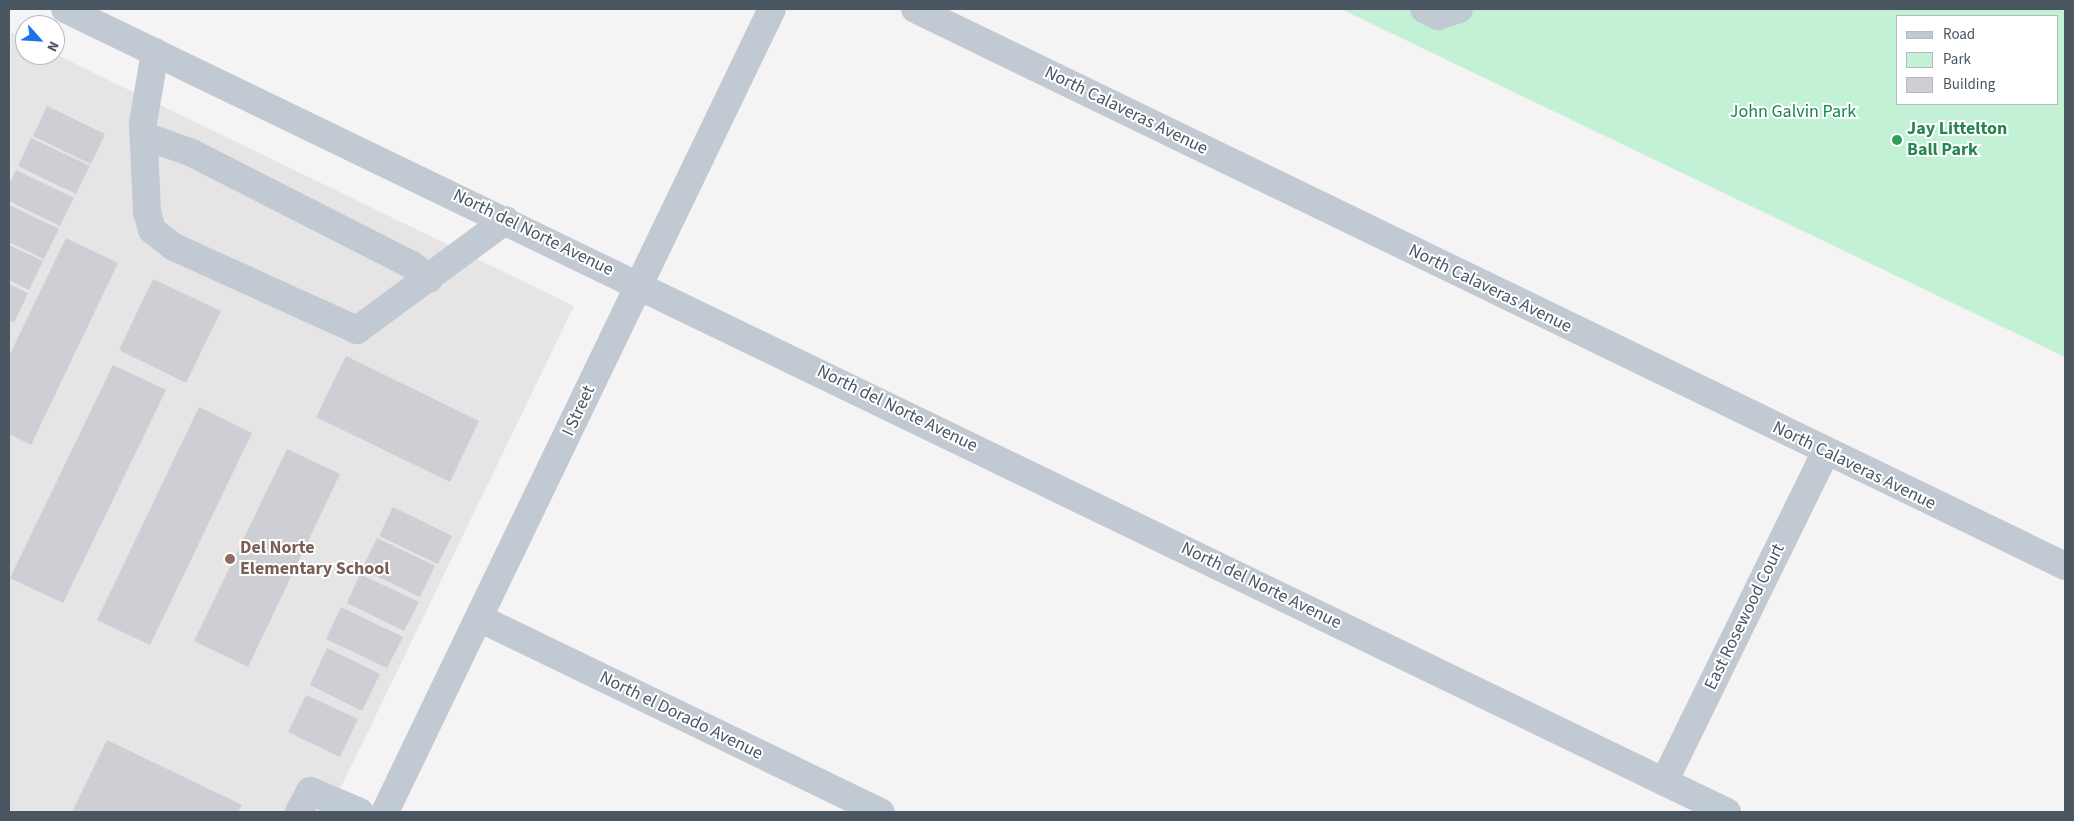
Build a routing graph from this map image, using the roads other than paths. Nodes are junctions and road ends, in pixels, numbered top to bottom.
1 (65, 9) edge
2 (772, 9) edge
3 (915, 9) edge
4 (1424, 9) edge
5 (1459, 9) edge
6 (155, 52) junction
7 (144, 136) junction
8 (506, 220) junction
9 (429, 279) junction
10 (639, 284) junction
11 (1826, 452) junction
12 (2065, 566) edge
13 (481, 619) junction
14 (1664, 782) junction
15 (299, 812) edge
16 (360, 812) edge
17 (385, 812) edge
18 (882, 812) edge
19 (1728, 812) edge

1 - 6 street, North del Norte Avenue
2 - 10 street, I Street
3 - 11 street, North Calaveras Avenue
4 - 5 street
6 - 7 street
6 - 8 street, North del Norte Avenue
7 - 9 street
7 - 9 street
8 - 9 street
8 - 10 street, North del Norte Avenue
10 - 13 street, I Street
10 - 14 street, North del Norte Avenue
11 - 12 street, North Calaveras Avenue
11 - 14 street, East Rosewood Court
13 - 17 street, I Street
13 - 18 street, North el Dorado Avenue
14 - 19 street, North del Norte Avenue
15 - 16 street

